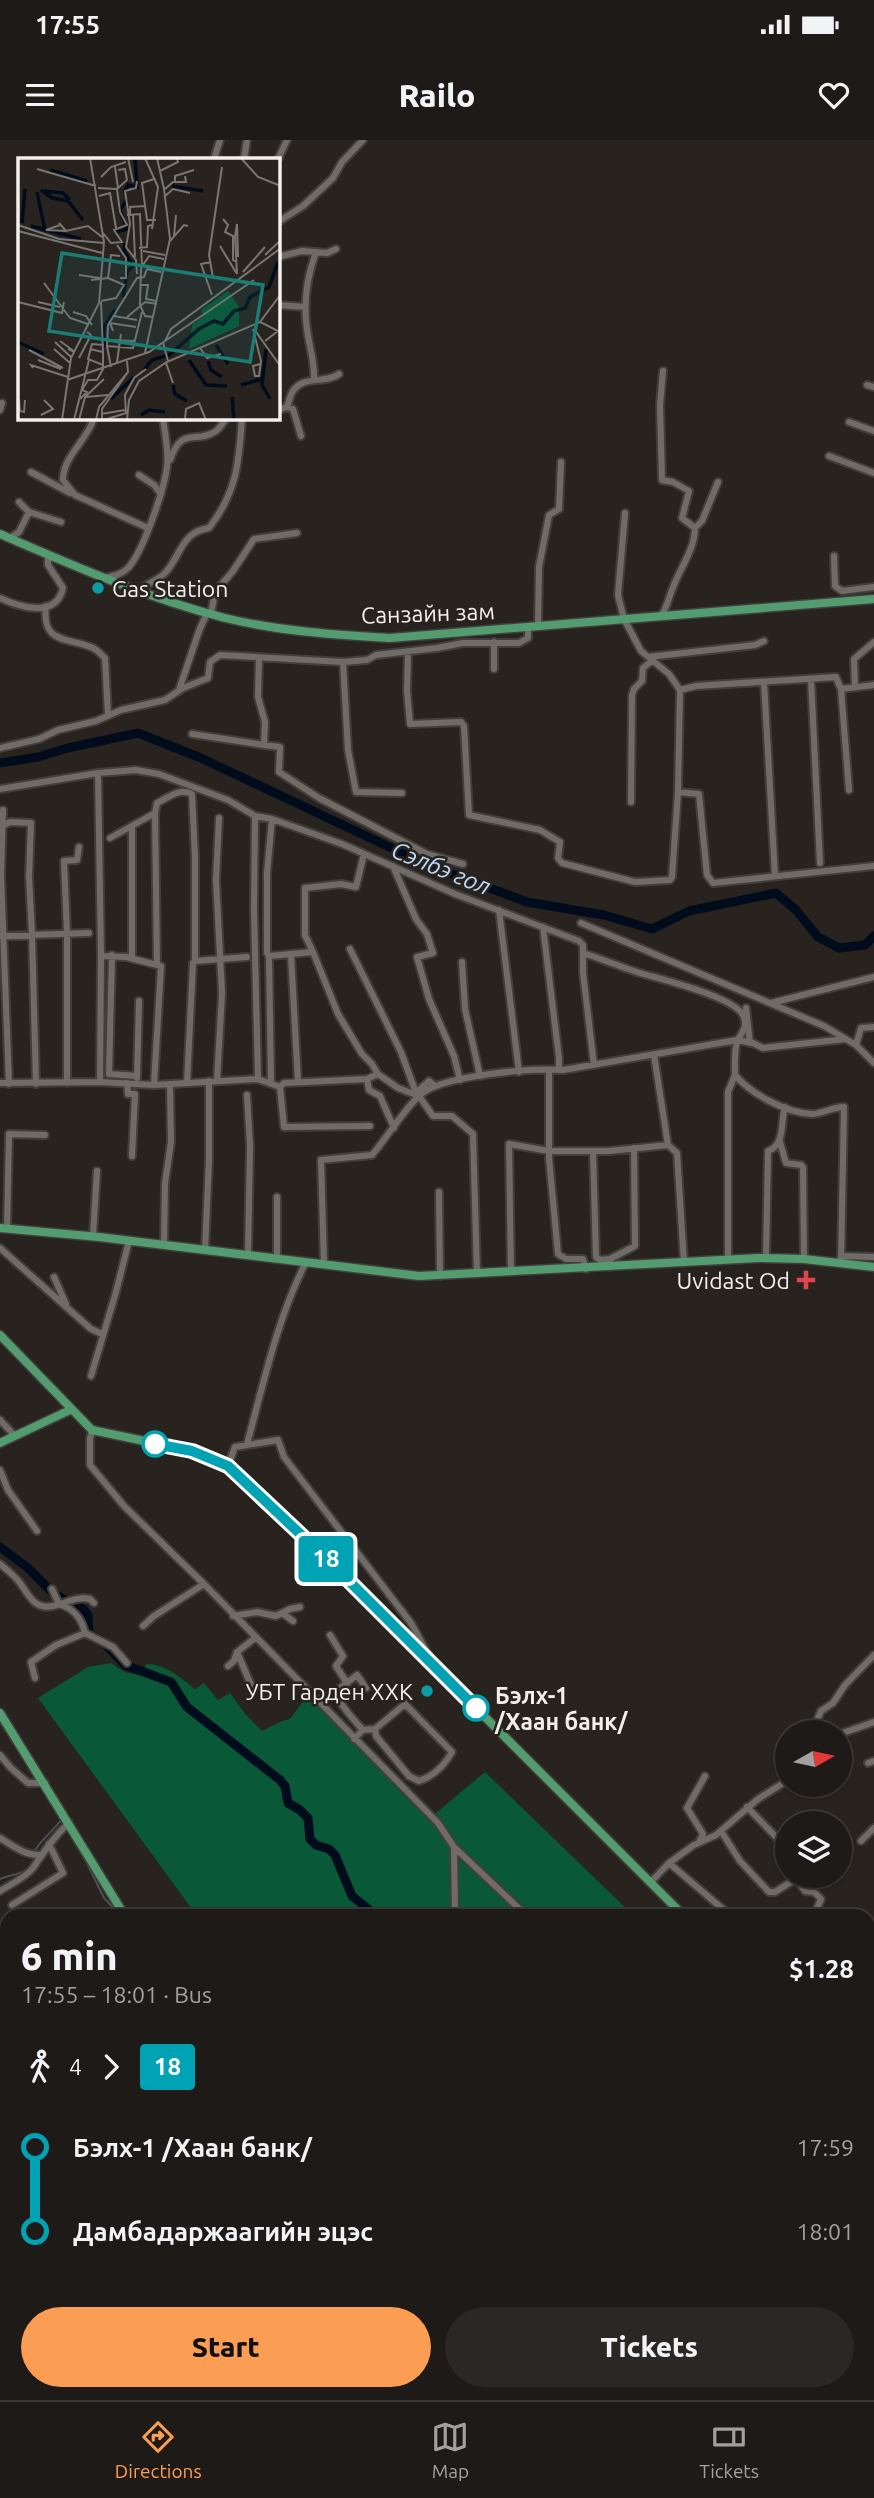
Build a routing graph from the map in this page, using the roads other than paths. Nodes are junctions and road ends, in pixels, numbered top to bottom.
1 (220, 140) edge
2 (247, 140) edge
3 (286, 140) edge
4 (363, 140) edge
5 (214, 158) edge
6 (244, 158) edge
7 (278, 158) edge
8 (280, 218) edge
9 (336, 250) dead end
10 (316, 252) junction
11 (280, 256) edge
12 (280, 305) edge
13 (305, 307) junction
14 (663, 371) dead end
15 (339, 374) dead end
16 (314, 379) junction
17 (287, 407) junction
18 (280, 409) edge
19 (93, 420) edge
20 (163, 420) edge
21 (216, 420) edge
22 (225, 420) edge
23 (242, 420) edge
24 (849, 422) dead end
25 (219, 426) junction
26 (874, 431) edge
27 (301, 436) dead end
28 (829, 456) dead end
29 (561, 462) dead end
30 (167, 468) junction
31 (31, 472) dead end
32 (874, 473) edge
33 (139, 475) dead end
34 (718, 482) dead end
35 (161, 494) junction
36 (75, 495) junction
37 (19, 502) dead end
38 (29, 512) junction
39 (625, 513) dead end
40 (61, 522) dead end
41 (148, 528) junction
42 (695, 528) junction
43 (297, 533) dead end
44 (0, 534) edge
45 (10, 538) junction
46 (48, 555) junction
47 (834, 556) dead end
48 (102, 578) junction
49 (874, 587) edge
50 (137, 591) junction
51 (0, 597) edge
52 (874, 600) edge
53 (46, 606) junction
54 (209, 613) junction
55 (661, 616) junction
56 (624, 619) junction
57 (538, 626) junction
58 (528, 627) junction
59 (764, 641) dead end
60 (494, 642) junction
61 (874, 642) edge
62 (408, 652) junction
63 (259, 658) junction
64 (651, 659) junction
65 (343, 662) junction
66 (494, 669) dead end
67 (811, 679) junction
68 (764, 682) junction
69 (874, 686) edge
70 (855, 687) junction
71 (841, 689) junction
72 (680, 690) junction
73 (178, 691) junction
74 (108, 715) junction
75 (192, 734) dead end
76 (264, 745) junction
77 (0, 748) edge
78 (98, 773) junction
79 (0, 789) edge
80 (849, 790) dead end
81 (678, 792) junction
82 (402, 793) dead end
83 (631, 802) dead end
84 (3, 810) dead end
85 (155, 813) junction
86 (255, 816) junction
87 (219, 818) dead end
88 (272, 819) junction
89 (4, 825) junction
90 (132, 827) junction
91 (110, 838) dead end
92 (79, 847) dead end
93 (364, 854) junction
94 (820, 863) dead end
95 (464, 864) dead end
96 (393, 866) junction
97 (874, 866) edge
98 (775, 876) junction
99 (499, 910) junction
100 (581, 923) dead end
101 (543, 927) junction
102 (67, 933) junction
103 (89, 933) dead end
104 (32, 934) junction
105 (1, 936) edge
106 (350, 949) dead end
107 (313, 952) junction
108 (583, 953) junction
109 (112, 955) junction
110 (291, 955) junction
111 (101, 956) junction
112 (269, 956) junction
113 (247, 957) dead end
114 (132, 958) junction
115 (220, 959) junction
116 (195, 961) junction
117 (462, 962) dead end
118 (157, 965) junction
119 (270, 976) junction
120 (256, 977) junction
121 (874, 977) edge
122 (139, 1001) dead end
123 (769, 1004) junction
124 (746, 1008) dead end
125 (874, 1027) edge
126 (846, 1039) junction
127 (744, 1042) junction
128 (856, 1045) junction
129 (654, 1055) junction
130 (874, 1063) edge
131 (594, 1065) junction
132 (549, 1069) junction
133 (559, 1070) junction
134 (519, 1072) junction
135 (378, 1074) junction
136 (735, 1075) junction
137 (480, 1076) junction
138 (136, 1079) junction
139 (258, 1079) junction
140 (367, 1079) junction
141 (460, 1080) junction
142 (213, 1081) junction
143 (298, 1082) junction
144 (0, 1083) edge
145 (67, 1083) junction
146 (100, 1083) junction
147 (127, 1083) junction
148 (187, 1083) junction
149 (271, 1083) junction
150 (9, 1084) junction
151 (36, 1084) junction
152 (170, 1084) junction
153 (155, 1085) junction
154 (280, 1087) junction
155 (418, 1094) junction
156 (247, 1095) dead end
157 (785, 1107) junction
158 (370, 1126) dead end
159 (394, 1128) junction
160 (45, 1135) dead end
161 (780, 1142) junction
162 (668, 1145) junction
163 (634, 1148) junction
164 (549, 1151) junction
165 (593, 1151) junction
166 (132, 1156) dead end
167 (97, 1171) dead end
168 (439, 1192) dead end
169 (277, 1197) dead end
170 (4, 1228) edge
171 (93, 1237) junction
172 (129, 1241) junction
173 (164, 1245) junction
174 (0, 1248) edge
175 (205, 1250) junction
176 (248, 1255) junction
177 (874, 1257) edge
178 (766, 1258) junction
179 (277, 1259) junction
180 (804, 1259) junction
181 (841, 1259) junction
182 (728, 1260) junction
183 (306, 1262) junction
184 (610, 1263) junction
185 (684, 1263) junction
186 (324, 1265) junction
187 (874, 1267) edge
188 (586, 1269) junction
189 (511, 1272) junction
190 (477, 1274) junction
191 (440, 1276) junction
192 (54, 1277) dead end
193 (67, 1306) junction
194 (102, 1334) junction
195 (0, 1335) edge
196 (91, 1376) dead end
197 (70, 1410) junction
198 (0, 1420) edge
199 (92, 1430) junction
200 (15, 1436) junction
201 (0, 1443) edge
202 (247, 1444) junction
203 (228, 1466) junction
204 (0, 1470) edge
205 (37, 1531) dead end
206 (0, 1564) edge
207 (204, 1584) junction
208 (52, 1589) dead end
209 (64, 1602) junction
210 (94, 1603) dead end
211 (300, 1607) dead end
212 (282, 1613) junction
213 (233, 1616) junction
214 (293, 1620) dead end
215 (143, 1626) dead end
216 (85, 1633) junction
217 (330, 1635) dead end
218 (255, 1637) junction
219 (237, 1652) junction
220 (874, 1655) edge
221 (127, 1662) dead end
222 (228, 1666) dead end
223 (436, 1667) junction
224 (35, 1678) dead end
225 (347, 1683) junction
226 (366, 1688) dead end
227 (263, 1690) dead end
228 (0, 1713) edge
229 (818, 1720) edge
230 (874, 1722) edge
231 (375, 1729) junction
232 (363, 1730) junction
233 (852, 1730) edge
234 (354, 1739) junction
235 (0, 1755) edge
236 (705, 1776) dead end
237 (45, 1783) junction
238 (775, 1789) edge
239 (747, 1807) junction
240 (69, 1823) junction
241 (874, 1828) edge
242 (720, 1831) junction
243 (775, 1836) edge
244 (0, 1838) edge
245 (861, 1841) dead end
246 (49, 1844) junction
247 (698, 1844) junction
248 (454, 1847) junction
249 (40, 1855) junction
250 (669, 1863) junction
251 (650, 1883) junction
252 (0, 1891) edge
253 (12, 1905) dead end
254 (121, 1909) edge
255 (455, 1909) edge
256 (520, 1909) edge
257 (677, 1909) edge
258 (723, 1909) edge
259 (817, 1909) edge

1 - 5 street
2 - 6 street
3 - 7 street
4 - 8 street
9 - 10 street
10 - 11 street
10 - 13 street
12 - 13 street
13 - 16 street
14 - 42 street
15 - 16 street
16 - 17 street
17 - 18 street
17 - 27 street
19 - 36 street
20 - 30 street
21 - 25 street
22 - 25 street
23 - 50 street
24 - 26 street
25 - 30 street
28 - 32 street
29 - 57 street
30 - 35 street
31 - 36 street
33 - 35 street
34 - 42 street
35 - 41 street
36 - 41 street
37 - 38 street
38 - 40 street
38 - 45 street
39 - 56 street
41 - 48 street
42 - 55 street
43 - 54 street
44 - 45 main road, Санзайн зам
45 - 46 main road, Санзайн зам
46 - 48 main road, Санзайн зам
46 - 53 street
47 - 49 street
48 - 50 main road, Санзайн зам
50 - 54 main road, Санзайн зам
51 - 53 street
52 - 55 main road, Санзайн зам
53 - 74 street
54 - 58 main road, Санзайн зам
54 - 73 street
55 - 56 main road, Санзайн зам
56 - 57 main road, Санзайн зам
56 - 64 street
57 - 58 main road, Санзайн зам
58 - 60 street
59 - 64 street
60 - 62 street
60 - 66 street
61 - 70 street
62 - 65 street
62 - 81 street
63 - 65 street
63 - 73 street
63 - 76 street
64 - 72 street
64 - 83 street
65 - 82 street
67 - 68 street
67 - 71 street
67 - 94 street
68 - 72 street
68 - 98 street
69 - 70 street
70 - 71 street
71 - 80 street
72 - 81 street
73 - 74 street
74 - 77 street
75 - 76 street
76 - 95 street
78 - 79 street
78 - 86 street
78 - 111 street
81 - 98 street
84 - 89 street
85 - 90 street
85 - 116 street
85 - 118 street
86 - 88 street
86 - 120 street
87 - 115 street
88 - 93 street
88 - 112 street
89 - 104 street
89 - 105 street
90 - 91 street
90 - 114 street
92 - 102 street
93 - 96 street
93 - 107 street
96 - 99 street
96 - 141 street
97 - 98 street
99 - 101 street
99 - 134 street
100 - 123 street
101 - 108 street
101 - 133 street
102 - 103 street
102 - 104 street
102 - 145 street
104 - 105 street
104 - 151 street
105 - 150 street
106 - 155 street
107 - 110 street
107 - 135 street
108 - 127 street
108 - 131 street
109 - 111 street
109 - 114 street
109 - 138 street
110 - 112 street
110 - 143 street
111 - 146 street
112 - 119 street
113 - 115 street
114 - 118 street
115 - 116 street
115 - 142 street
116 - 148 street
117 - 137 street
118 - 153 street
119 - 120 street
119 - 149 street
120 - 139 street
121 - 123 street
122 - 138 street
123 - 126 street
124 - 127 street
125 - 128 street
126 - 127 street
126 - 128 street
127 - 129 street
127 - 136 street
128 - 130 street
129 - 131 street
129 - 162 street
131 - 133 street
132 - 133 street
132 - 134 street
132 - 164 street
134 - 137 street
135 - 140 street
135 - 155 street
136 - 157 street
136 - 182 street
137 - 141 street
138 - 147 street
138 - 153 street
139 - 142 street
139 - 149 street
140 - 143 street
140 - 159 street
141 - 155 street
142 - 148 street
142 - 175 street
143 - 154 street
144 - 150 street
145 - 146 street
145 - 151 street
146 - 147 street
147 - 166 street
148 - 152 street
149 - 154 street
150 - 151 street
152 - 153 street
152 - 173 street
154 - 158 street
155 - 159 street
155 - 190 street
156 - 176 street
157 - 161 street
157 - 181 street
159 - 186 street
160 - 170 street
161 - 178 street
161 - 180 street
162 - 163 street
162 - 185 street
163 - 165 street
163 - 184 street
164 - 165 street
164 - 188 street
164 - 189 street
165 - 184 street
167 - 171 street
168 - 191 street
169 - 179 street
170 - 171 main road
171 - 172 main road
172 - 173 main road
172 - 194 street
173 - 175 main road
174 - 193 street
175 - 176 main road
176 - 179 main road
177 - 181 street
178 - 180 main road
178 - 182 main road
179 - 183 main road
180 - 181 main road
181 - 187 main road
182 - 185 main road
183 - 186 main road
183 - 202 street
184 - 185 main road
184 - 188 main road
186 - 191 main road
188 - 189 main road
189 - 190 main road
190 - 191 main road
192 - 193 street
193 - 194 street
194 - 196 street
195 - 197 main road
197 - 199 main road
197 - 200 main road
198 - 200 street
199 - 203 main road
199 - 207 street
200 - 201 main road
202 - 203 street
202 - 223 street
203 - 223 main road
204 - 205 street
206 - 209 street
207 - 213 street
207 - 215 street
208 - 209 street
209 - 210 street
209 - 216 street
211 - 212 street
212 - 213 street
212 - 214 street
213 - 218 street
216 - 221 street
216 - 224 street
217 - 225 street
218 - 219 street
218 - 234 street
219 - 222 street
219 - 227 street
220 - 229 street
223 - 251 main road
225 - 226 street
225 - 232 street
228 - 237 main road
230 - 233 street
231 - 231 street
231 - 232 street
232 - 234 street
234 - 248 street
235 - 237 street
236 - 247 street
237 - 240 main road
238 - 239 street
239 - 242 street
239 - 243 street
240 - 246 street
240 - 254 main road
241 - 245 street
242 - 247 street
242 - 259 street
244 - 249 street
246 - 249 street
246 - 253 street
247 - 250 street
248 - 255 street
248 - 256 street
249 - 252 street
250 - 251 street
250 - 258 street
251 - 257 main road

